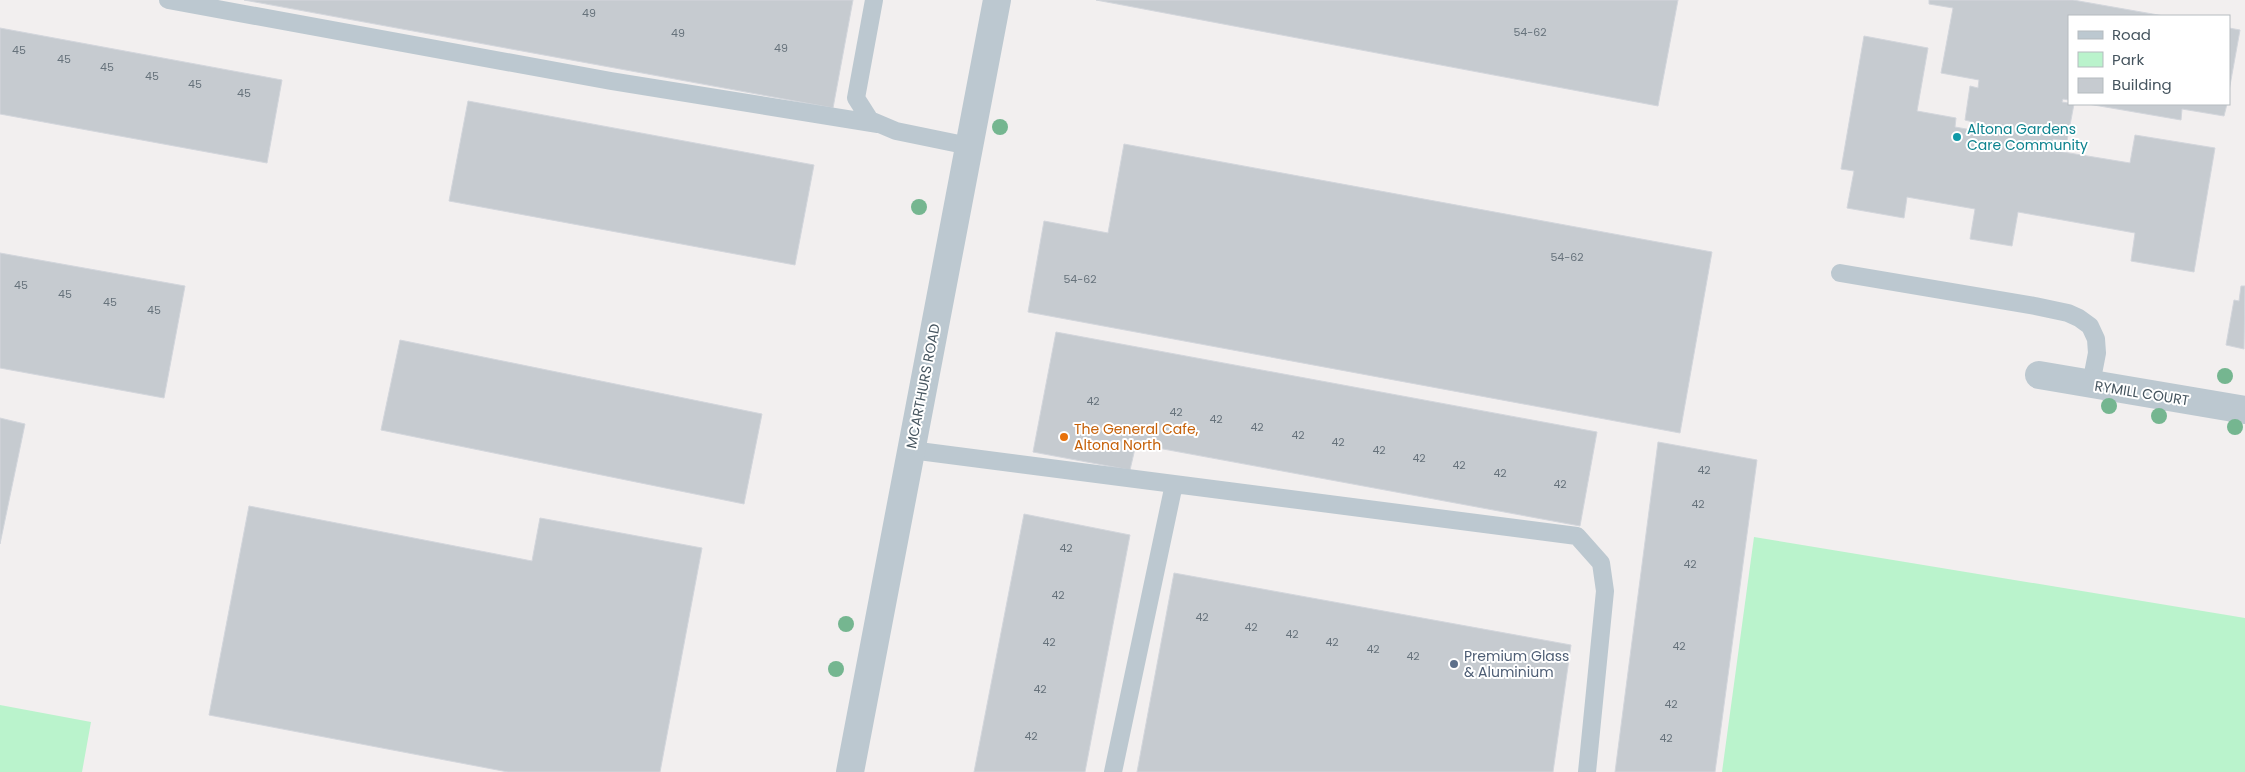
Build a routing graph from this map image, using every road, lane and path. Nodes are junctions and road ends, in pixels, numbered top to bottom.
1 (168, 0) edge
2 (874, 0) edge
3 (997, 0) edge
4 (878, 124) junction
5 (969, 146) junction
6 (1840, 273) dead end
7 (2039, 375) dead end
8 (2091, 384) junction
9 (2245, 410) edge
10 (911, 450) junction
11 (1174, 484) junction
12 (850, 772) edge
13 (1113, 772) edge
14 (1587, 772) edge

1 - 4 lane
2 - 4 lane
3 - 5 street, MCARTHURS ROAD
4 - 5 lane
5 - 10 street, MCARTHURS ROAD
6 - 8 lane
7 - 8 street, RYMILL COURT
8 - 9 street, RYMILL COURT
10 - 11 lane
10 - 12 street, MCARTHURS ROAD
11 - 13 lane
11 - 14 lane

